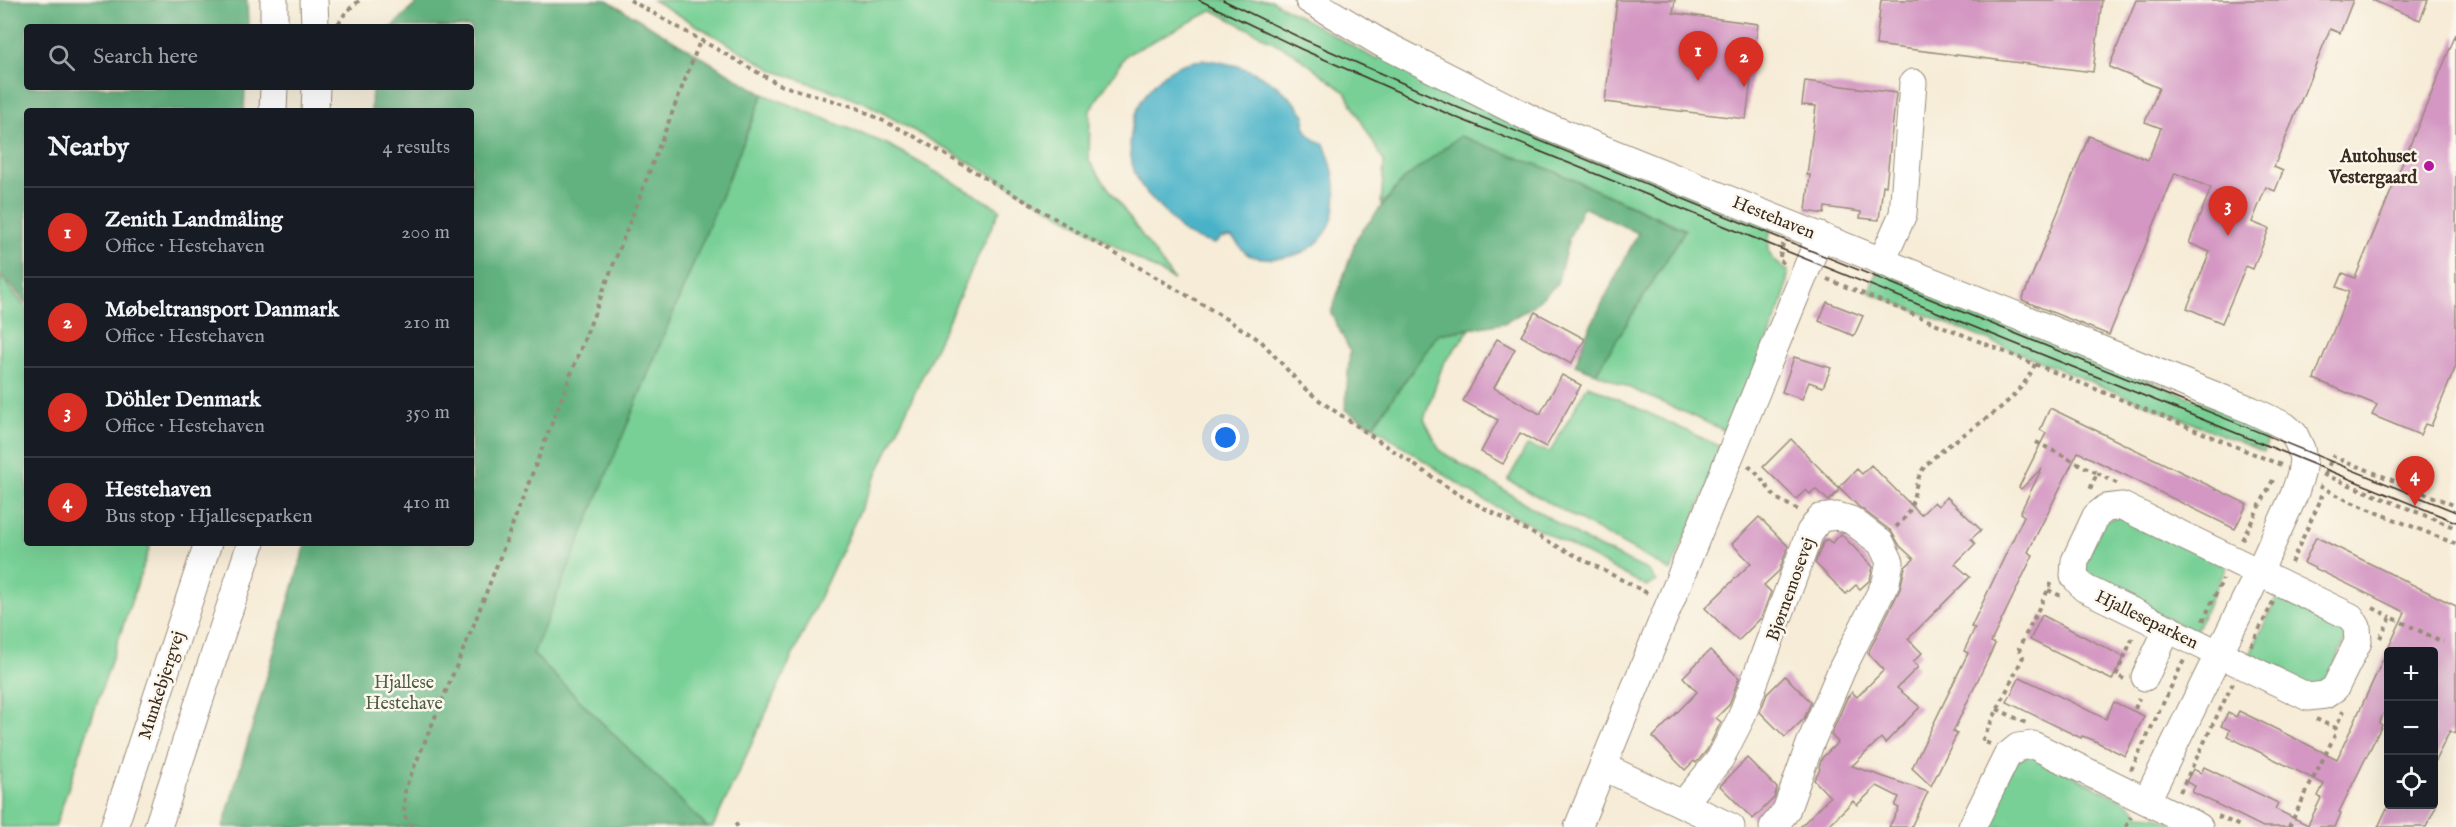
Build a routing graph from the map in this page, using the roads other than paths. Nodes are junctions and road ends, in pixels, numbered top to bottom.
1 (274, 0) edge
2 (314, 0) edge
3 (1309, 0) edge
4 (274, 24) edge
5 (326, 24) edge
6 (1913, 83) dead end
7 (274, 90) edge
8 (316, 90) edge
9 (273, 108) edge
10 (315, 108) edge
11 (1820, 236) junction
12 (1882, 261) junction
13 (2251, 410) joint
14 (206, 546) edge
15 (250, 546) edge
16 (2271, 578) junction
17 (2168, 628) junction
18 (2230, 659) junction
19 (2145, 677) dead end
20 (1604, 767) junction
21 (2147, 801) junction
22 (1683, 804) junction
23 (2204, 819) edge
24 (114, 827) edge
25 (158, 827) edge
26 (1578, 827) edge
27 (1731, 827) edge
28 (1773, 827) edge
29 (1972, 827) edge

1 - 4 street
2 - 5 street
3 - 11 street, Hestehaven
6 - 12 street
7 - 9 street
8 - 10 street
11 - 12 street, Hestehaven
11 - 20 street
12 - 13 street, Hestehaven
13 - 16 street, Hjalleseparken
14 - 24 street, Munkebjergvej
15 - 25 street
16 - 17 street, Hjalleseparken
16 - 18 street, Hjalleseparken
16 - 18 street, Hjalleseparken
17 - 18 street, Hjalleseparken
17 - 19 street
18 - 21 street, Hjalleseparken
20 - 22 street
20 - 26 street
21 - 23 street
21 - 29 street
22 - 27 street
22 - 28 street, Bjørnemosevej

